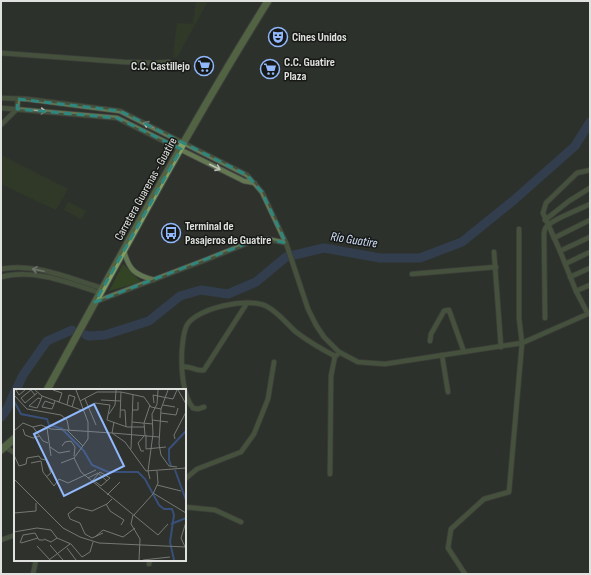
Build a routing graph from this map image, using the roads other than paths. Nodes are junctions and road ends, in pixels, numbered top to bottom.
1 (268, 1) edge
2 (1, 53) edge
3 (169, 62) dead end
4 (1, 98) edge
5 (18, 99) junction
6 (1, 108) edge
7 (17, 110) junction
8 (1, 125) edge
9 (184, 142) junction
10 (180, 149) junction
11 (590, 170) edge
12 (255, 183) junction
13 (590, 188) edge
14 (590, 204) edge
15 (545, 220) junction
16 (590, 220) edge
17 (548, 225) junction
18 (519, 229) dead end
19 (590, 237) edge
20 (554, 238) junction
21 (286, 243) junction
22 (124, 251) junction
23 (560, 251) junction
24 (494, 252) dead end
25 (590, 252) edge
26 (565, 264) junction
27 (496, 267) junction
28 (590, 268) edge
29 (1, 269) edge
30 (412, 274) dead end
31 (1, 277) edge
32 (570, 277) junction
33 (154, 280) junction
34 (590, 285) edge
35 (101, 290) junction
36 (576, 291) junction
37 (247, 303) junction
38 (94, 305) junction
39 (589, 314) edge
40 (545, 318) dead end
41 (430, 341) dead end
42 (522, 343) junction
43 (502, 347) junction
44 (339, 352) junction
45 (464, 352) junction
46 (335, 356) junction
47 (442, 356) junction
48 (274, 362) dead end
49 (182, 367) junction
50 (48, 389) edge
51 (186, 389) edge
52 (186, 390) edge
53 (448, 392) dead end
54 (204, 407) dead end
55 (14, 439) edge
56 (3, 449) edge
57 (14, 453) edge
58 (330, 474) dead end
59 (186, 478) edge
60 (186, 507) edge
61 (241, 522) dead end
62 (14, 535) edge
63 (1, 540) edge
64 (36, 561) edge
65 (33, 574) edge
66 (465, 574) edge

1 - 9 main road, Carretera Guarenas - Guatire
2 - 3 street
4 - 5 street
5 - 7 street
9 -> 5 street
6 - 7 street
7 - 8 street
7 -> 10 street
9 - 10 main road, Carretera Guarenas - Guatire
9 - 12 street
10 -> 12 street
10 - 22 main road, Carretera Guarenas - Guatire
11 - 15 street
12 - 21 street
13 - 15 street
14 - 17 street
15 - 17 street
16 - 20 street
17 - 20 street
17 - 40 street
18 - 42 street
19 - 23 street
20 - 23 street
21 - 33 street
21 - 44 street
22 - 33 street
22 - 35 main road, Carretera Guarenas - Guatire
23 - 26 street
24 - 27 street
25 - 26 street
26 - 32 street
27 - 30 street
27 - 43 street
28 - 32 street
35 -> 29 street
31 - 35 street
32 - 36 street
33 - 38 street
34 - 36 street
35 - 38 main road, Carretera Guarenas - Guatire
36 - 39 street
37 - 46 street
37 - 49 street
37 - 49 street
38 - 50 main road, Carretera Guarenas - Guatire
39 - 42 street
41 - 45 street
42 - 43 street
42 - 66 street
43 - 45 street
44 - 46 street
44 - 47 street
45 - 47 street
46 - 58 street
47 - 53 street
48 - 59 street
49 - 51 street
52 - 54 street
55 - 56 main road
56 - 57 street
60 - 61 street
62 - 63 street
64 - 65 street

